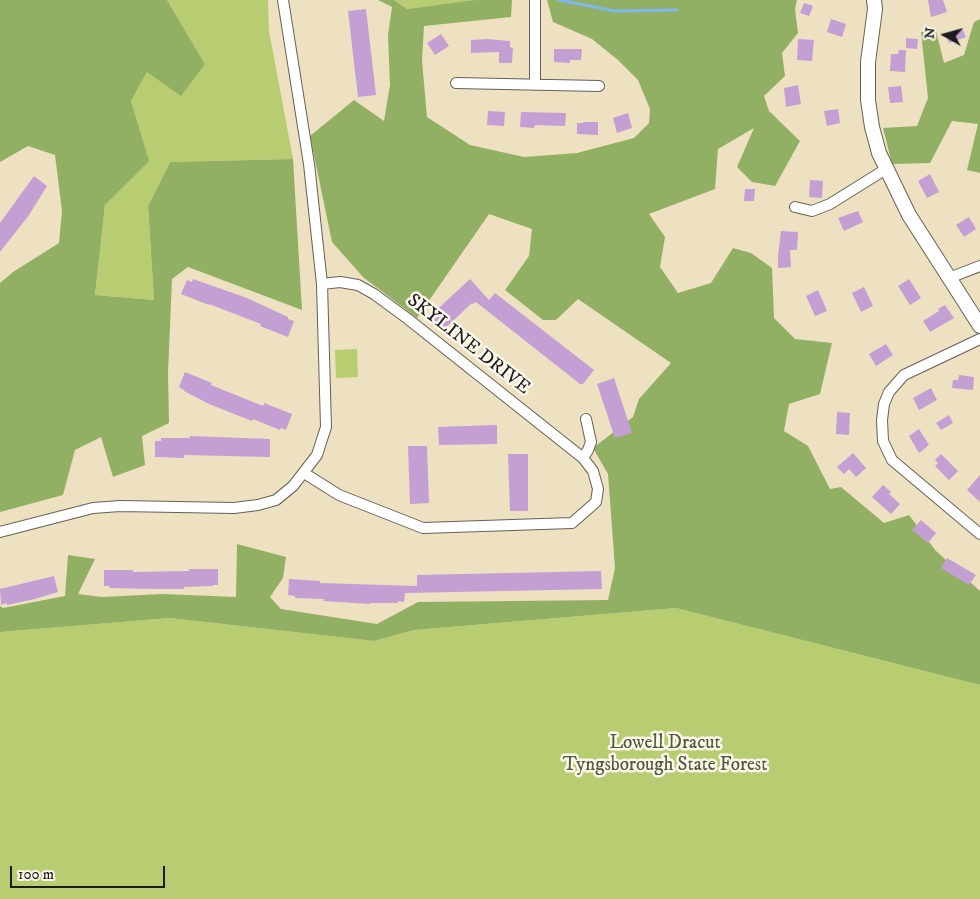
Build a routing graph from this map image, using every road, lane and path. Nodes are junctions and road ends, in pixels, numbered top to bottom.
1 (283, 0) edge
2 (535, 0) edge
3 (874, 0) edge
4 (456, 83) dead end
5 (535, 85) junction
6 (599, 86) dead end
7 (886, 169) junction
8 (795, 207) dead end
9 (980, 266) edge
10 (949, 278) junction
11 (322, 284) junction
12 (980, 326) edge
13 (980, 339) edge
14 (586, 419) dead end
15 (582, 458) junction
16 (304, 473) junction
17 (0, 532) edge
18 (980, 534) edge

1 - 11 street
2 - 5 street
3 - 7 street
4 - 5 street
5 - 6 street
7 - 8 street
7 - 10 street
9 - 10 street
10 - 12 street
11 - 15 street, SKYLINE DRIVE
11 - 16 street
13 - 18 street
14 - 15 street
15 - 16 street, SKYLINE DRIVE
16 - 17 street

